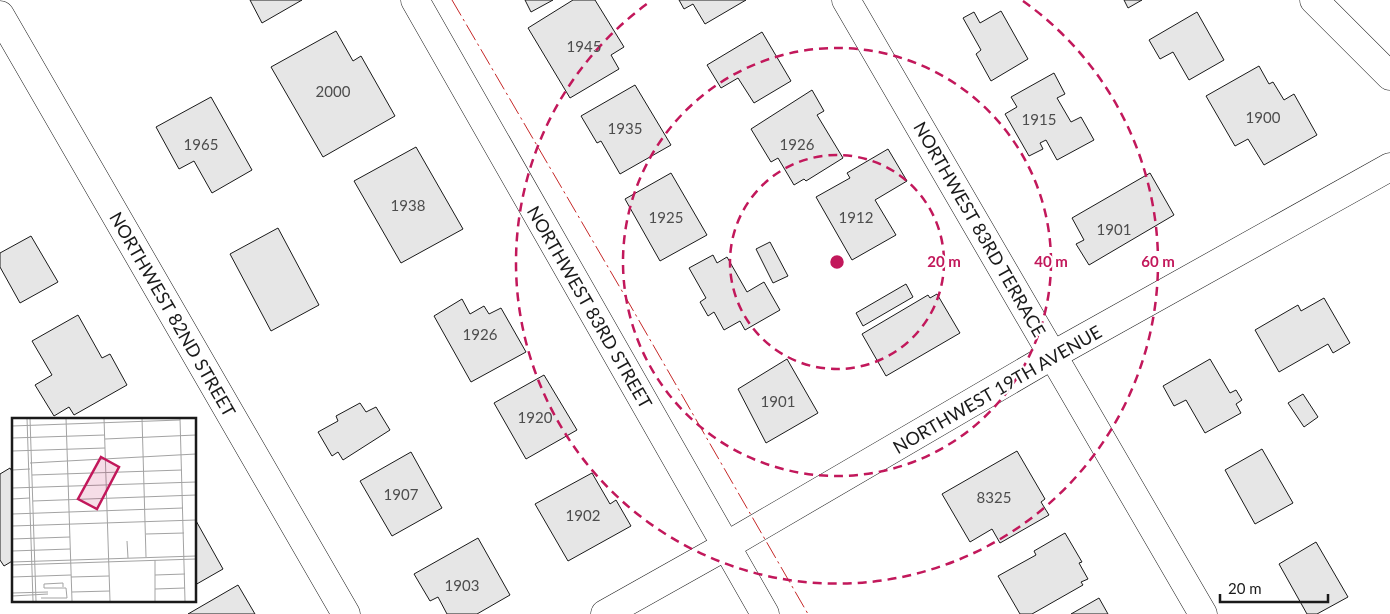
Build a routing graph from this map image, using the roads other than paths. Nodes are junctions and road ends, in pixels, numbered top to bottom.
1 (414, 0) edge
2 (846, 0) edge
3 (1314, 0) edge
4 (0, 15) edge
5 (1390, 76) edge
6 (1390, 166) edge
7 (1054, 355) junction
8 (726, 546) junction
9 (346, 614) edge
10 (605, 614) edge
11 (765, 614) edge
12 (1203, 614) edge

1 - 8 street, NORTHWEST 83RD STREET
2 - 7 street, NORTHWEST 83RD TERRACE
3 - 5 street
4 - 9 street, NORTHWEST 82ND STREET
6 - 7 street, NORTHWEST 19TH AVENUE
7 - 8 street, NORTHWEST 19TH AVENUE
7 - 12 street, NORTHWEST 83RD TERRACE
8 - 10 street, NORTHWEST 19TH AVENUE
8 - 11 street, NORTHWEST 83RD STREET

